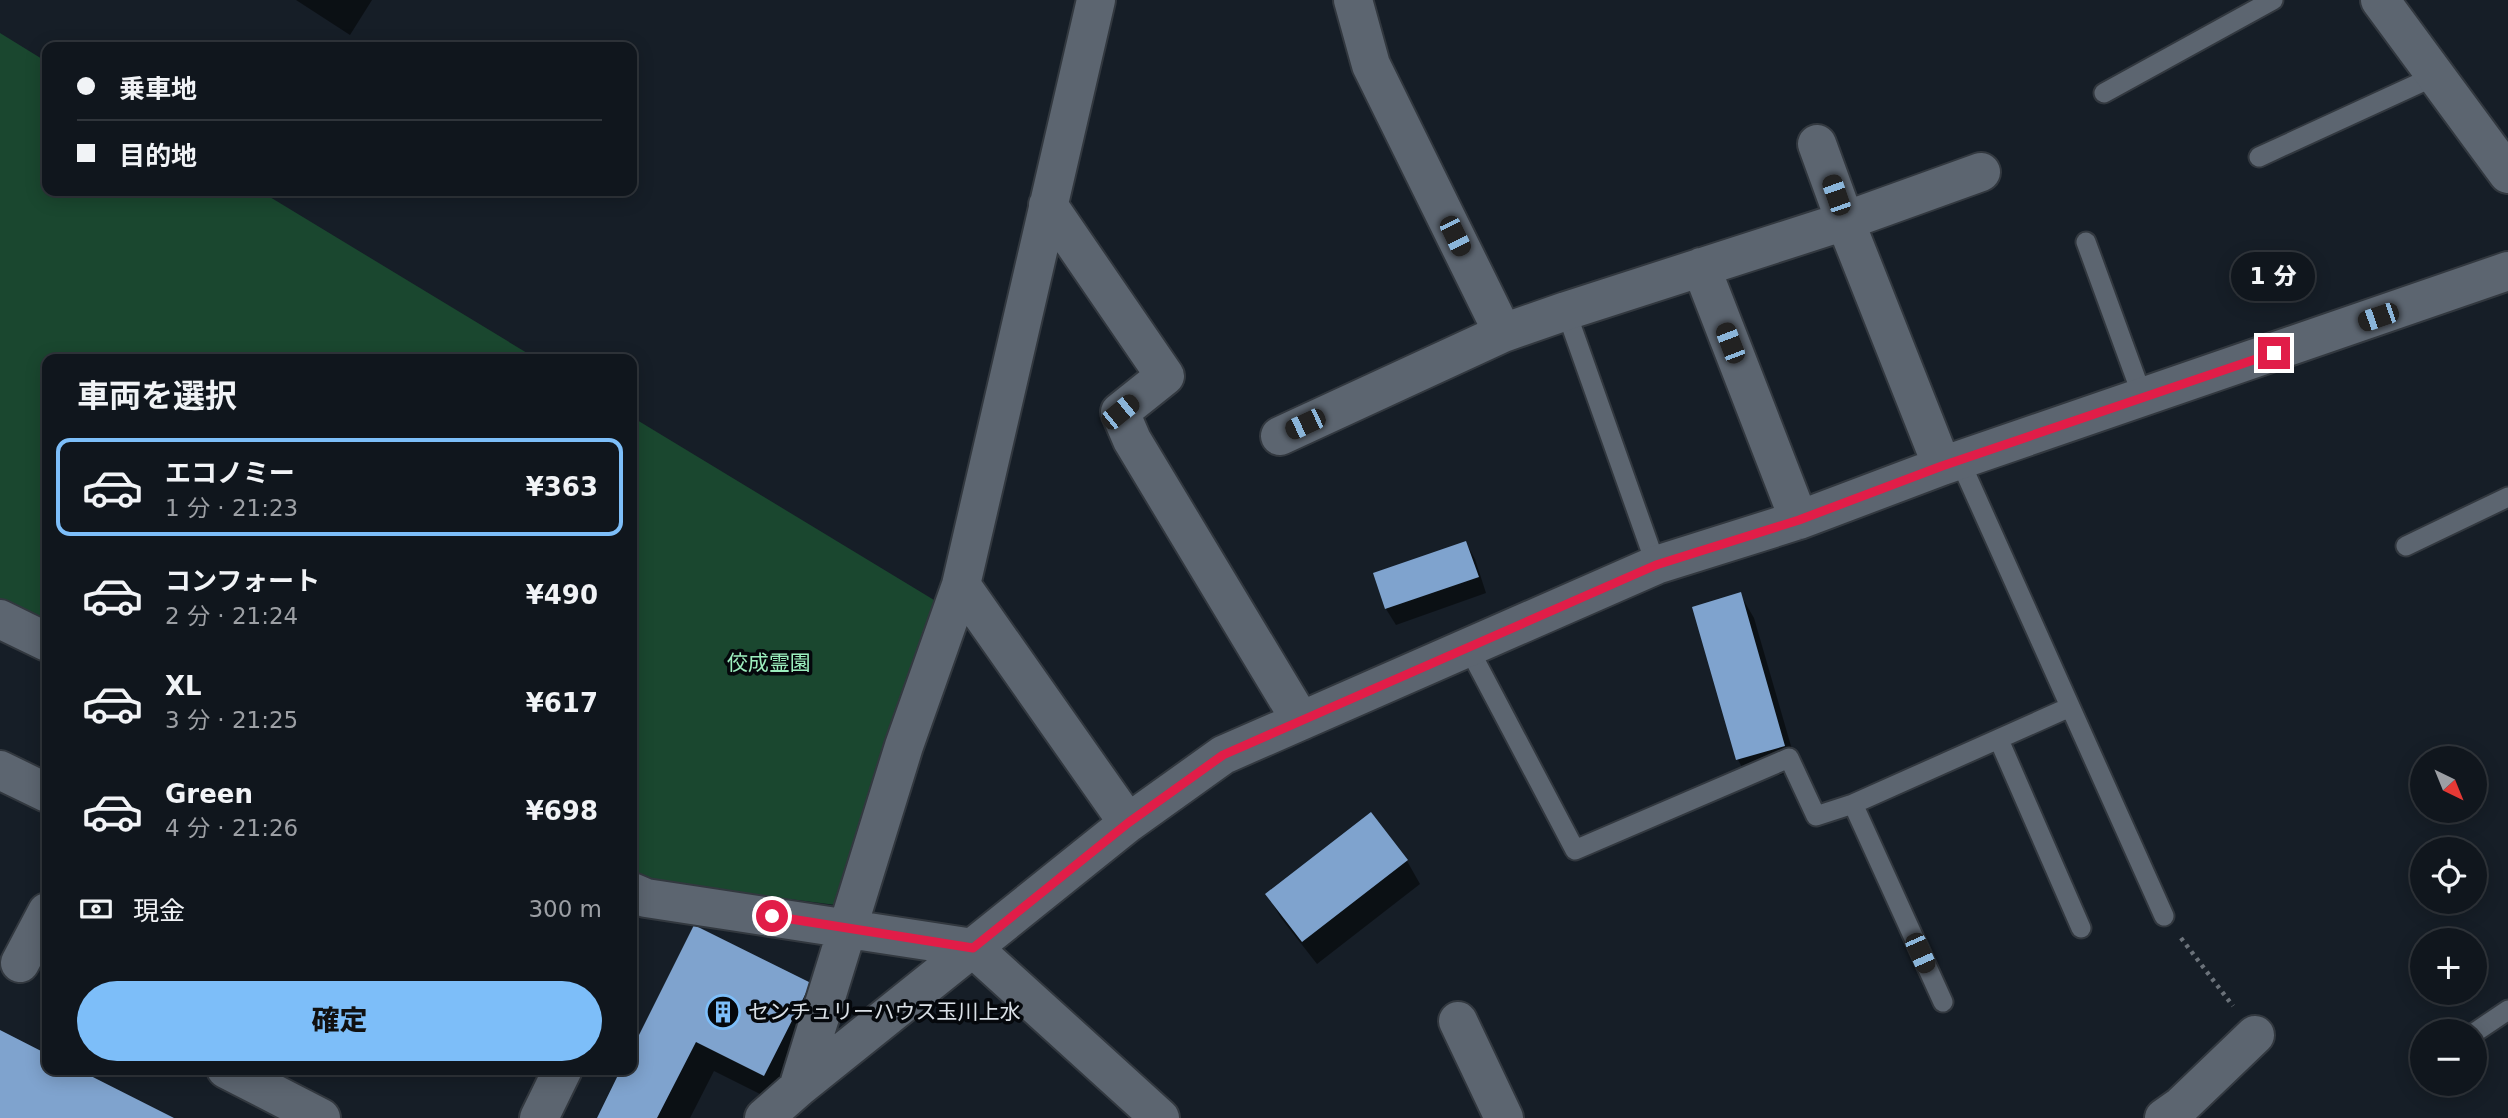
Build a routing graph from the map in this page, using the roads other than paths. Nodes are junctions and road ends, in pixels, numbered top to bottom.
1 (1096, 0) edge
2 (1353, 0) edge
3 (2273, 0) edge
4 (2380, 0) edge
5 (2435, 76) junction
6 (2105, 93) dead end
7 (1817, 144) dead end
8 (2259, 157) dead end
9 (1981, 172) dead end
10 (2508, 174) edge
11 (1048, 205) junction
12 (1845, 221) junction
13 (2086, 242) dead end
14 (1701, 267) junction
15 (2508, 271) edge
16 (1566, 311) junction
17 (1503, 333) junction
18 (2143, 398) junction
19 (1280, 436) dead end
20 (1951, 464) junction
21 (2508, 497) edge
22 (1799, 520) junction
23 (2406, 546) dead end
24 (1656, 565) junction
25 (961, 585) junction
26 (0, 619) edge
27 (42, 640) edge
28 (1468, 647) junction
29 (2070, 706) junction
30 (1301, 721) junction
31 (2000, 740) junction
32 (0, 770) edge
33 (42, 791) edge
34 (1853, 804) junction
35 (1128, 823) junction
36 (637, 906) edge
37 (2164, 916) road end
38 (42, 923) edge
39 (848, 927) junction
40 (2081, 928) dead end
41 (973, 948) junction
42 (23, 964) edge
43 (1943, 1002) dead end
44 (2508, 1010) edge
45 (1458, 1021) dead end
46 (2487, 1024) edge
47 (2255, 1035) road end
48 (238, 1075) edge
49 (560, 1075) edge
50 (798, 1088) junction
51 (1140, 1113) edge
52 (2179, 1114) edge
53 (321, 1118) edge
54 (539, 1118) edge
55 (764, 1118) edge
56 (1504, 1118) edge

1 - 11 street
2 - 17 street
3 - 6 lane
4 - 5 street
5 - 8 lane
5 - 10 street
7 - 12 street
9 - 12 street
11 - 25 street
11 - 30 street
12 - 14 street
12 - 20 street
13 - 18 lane
14 - 16 street
14 - 22 street
15 - 18 street
16 - 17 street
16 - 24 lane
17 - 19 street
18 - 20 street
20 - 22 street
20 - 29 lane
21 - 23 lane
22 - 24 street
24 - 28 street
25 - 35 street
25 - 39 street
26 - 27 street
28 - 30 street
28 - 34 lane
29 - 31 lane
29 - 37 lane
30 - 35 street
31 - 34 lane
31 - 40 lane
32 - 33 street
34 - 43 lane
35 - 41 street
36 - 39 street
38 - 42 street
39 - 41 street
39 - 50 street
41 - 50 street
41 - 51 street
44 - 46 lane
45 - 56 street
47 - 52 street
48 - 53 street
49 - 54 street
50 - 55 street

